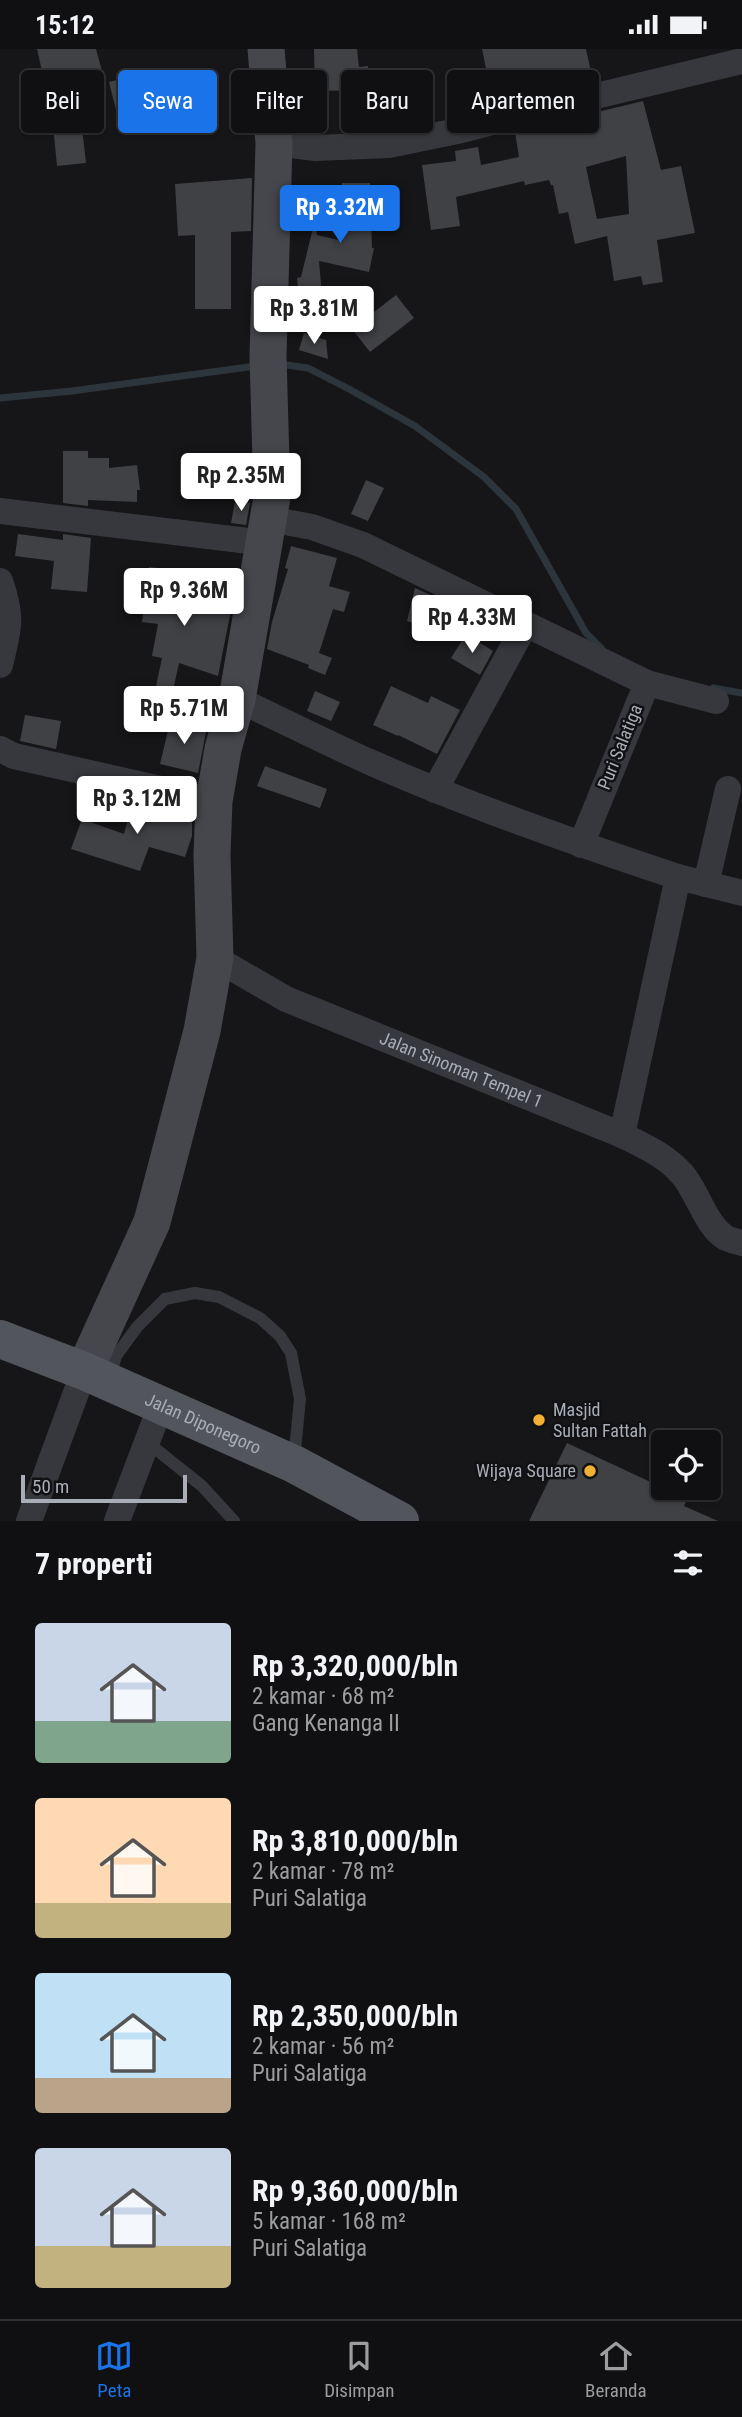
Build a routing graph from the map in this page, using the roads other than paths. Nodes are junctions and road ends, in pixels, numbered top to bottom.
1 (266, 49) edge
2 (742, 61) edge
3 (274, 143) junction
4 (0, 511) edge
5 (267, 531) junction
6 (0, 581) edge
7 (525, 625) junction
8 (3, 638) edge
9 (0, 665) edge
10 (647, 683) junction
11 (237, 699) junction
12 (716, 701) dead end
13 (0, 749) edge
14 (728, 789) dead end
15 (435, 790) junction
16 (214, 801) junction
17 (580, 845) junction
18 (678, 877) junction
19 (706, 884) junction
20 (742, 893) edge
21 (215, 958) junction
22 (622, 1135) junction
23 (742, 1243) edge
24 (0, 1339) edge
25 (96, 1377) junction
26 (161, 1405) junction
27 (147, 1441) junction
28 (294, 1464) junction
29 (29, 1521) edge
30 (117, 1521) edge
31 (234, 1521) edge
32 (400, 1521) edge

1 - 3 street
2 - 3 street
3 - 5 street
4 - 5 street, Puri Salatiga
5 - 7 street, Puri Salatiga
5 - 11 street
6 - 8 street
7 - 10 street, Puri Salatiga
7 - 15 street
8 - 9 street
10 - 12 street
10 - 17 street, Puri Salatiga
11 - 15 street
11 - 16 street
13 - 16 street
14 - 19 street
15 - 17 street
16 - 21 street
17 - 18 street
18 - 19 street
18 - 22 street
19 - 20 street
21 - 22 street, Jalan Sinoman Tempel 1
21 - 25 street
22 - 23 street, Jalan Sinoman Tempel 1
24 - 25 main road, Jalan Diponegoro
25 - 26 main road, Jalan Diponegoro
25 - 28 lane
25 - 29 street
26 - 27 street
26 - 28 main road, Jalan Diponegoro
27 - 30 street
27 - 31 lane
28 - 32 main road, Jalan Diponegoro

